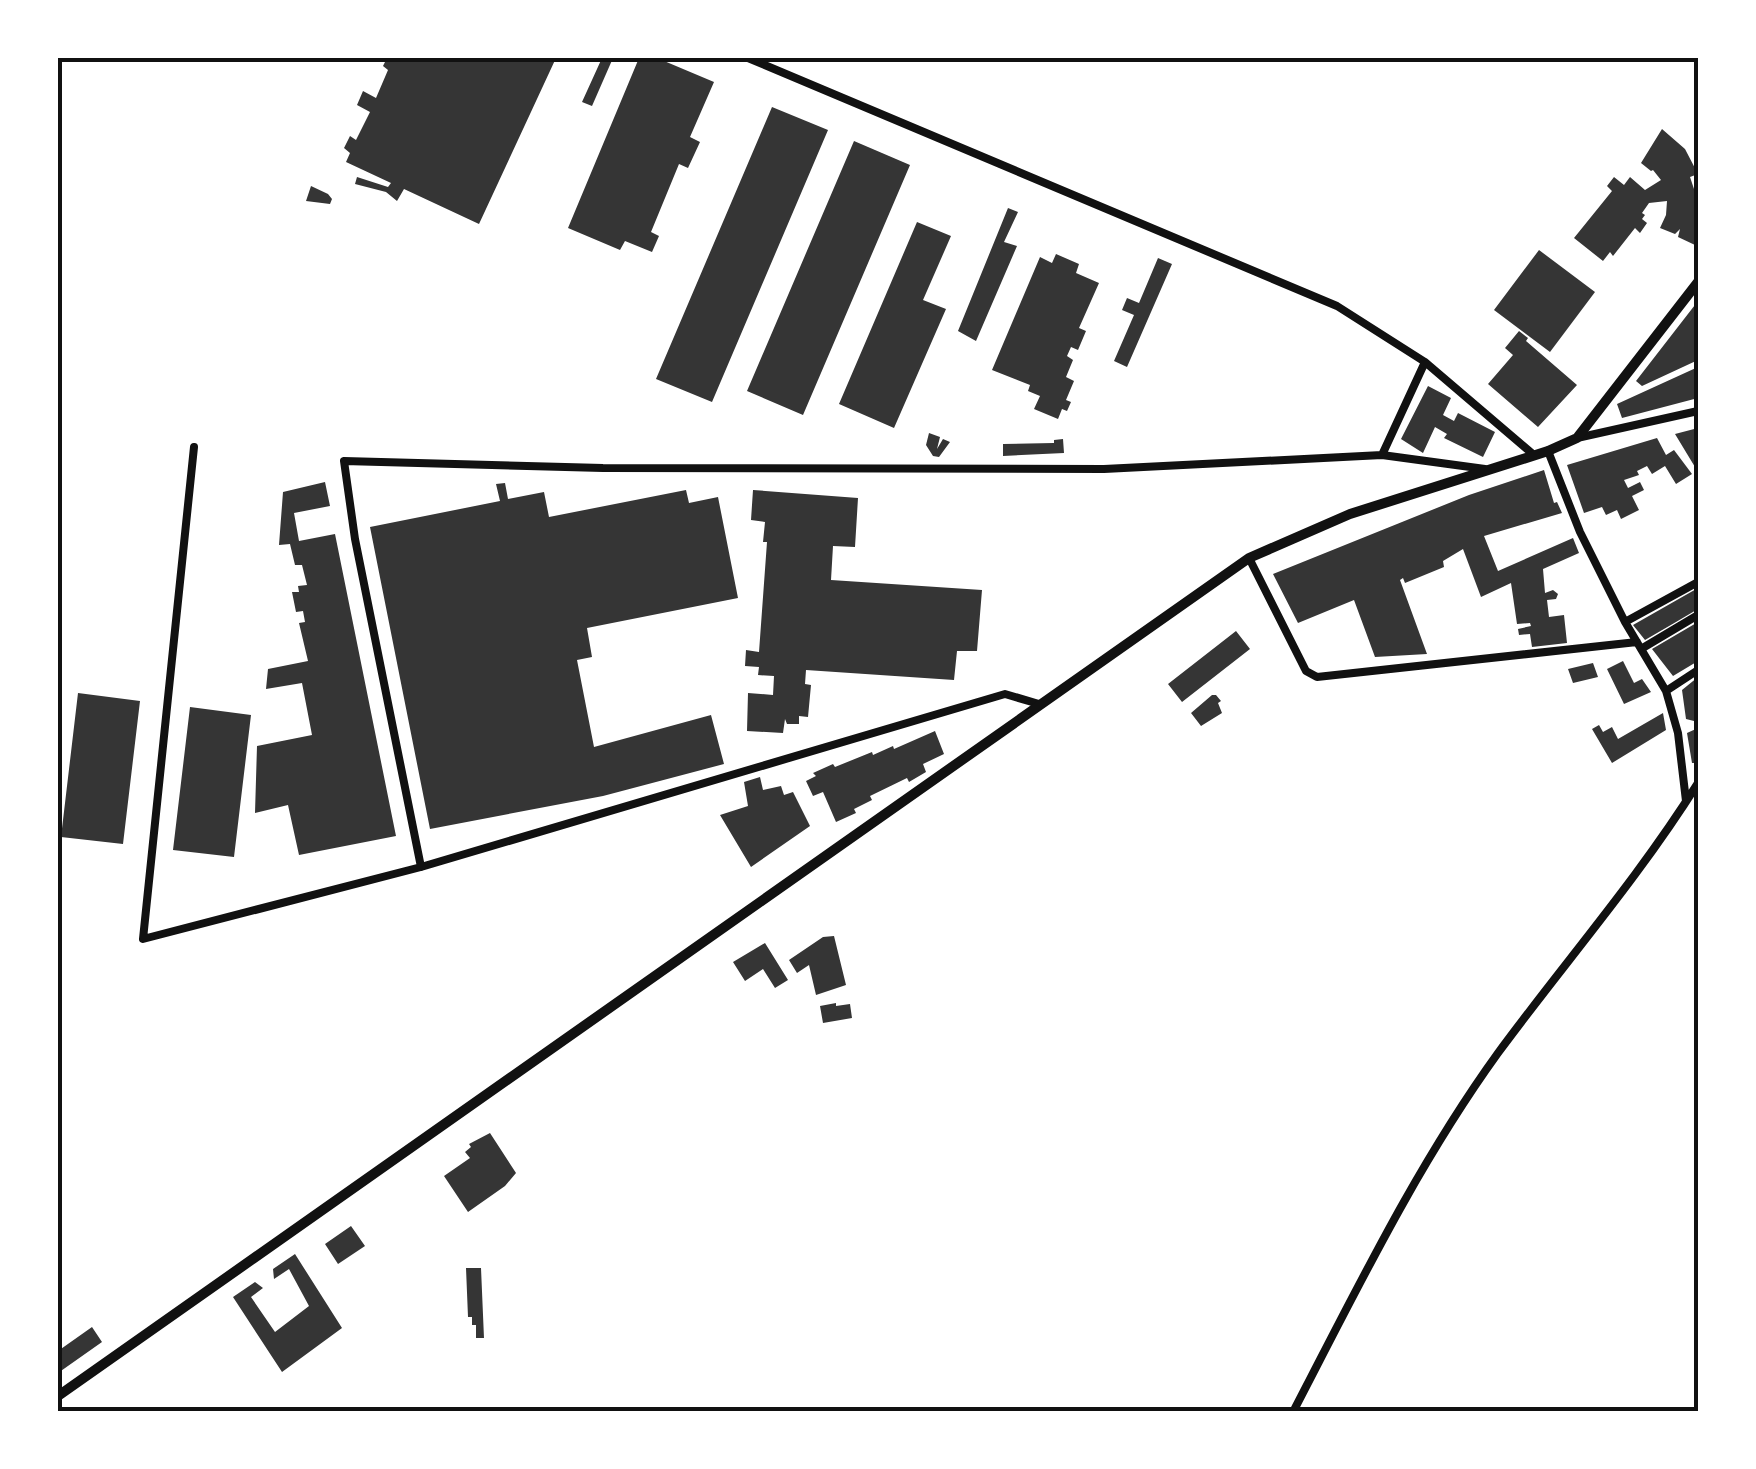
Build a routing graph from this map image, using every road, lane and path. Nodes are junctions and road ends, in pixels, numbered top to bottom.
1 (748, 58) edge
2 (1698, 282) edge
3 (1425, 362) junction
4 (1698, 411) edge
5 (1577, 438) junction
6 (194, 447) dead end
7 (1548, 450) junction
8 (1382, 455) junction
9 (1534, 455) junction
10 (1490, 470) junction
11 (1249, 558) junction
12 (1698, 582) edge
13 (1698, 615) edge
14 (1625, 622) junction
15 (1639, 646) junction
16 (1698, 670) edge
17 (1666, 691) junction
18 (1040, 704) junction
19 (1698, 783) edge
20 (1686, 802) junction
21 (420, 867) junction
22 (58, 1396) edge
23 (1293, 1412) edge

1 - 3 street
2 - 5 street
3 - 8 street
3 - 9 street
4 - 5 street
5 - 7 street
6 - 21 street
7 - 9 street
7 - 14 street
8 - 10 street
8 - 21 street
9 - 10 street
10 - 11 street
11 - 15 street
11 - 18 street
12 - 14 street
13 - 15 street
14 - 15 street
15 - 17 street
16 - 17 street
17 - 20 street
18 - 21 street
18 - 22 street
19 - 20 street
20 - 23 street

